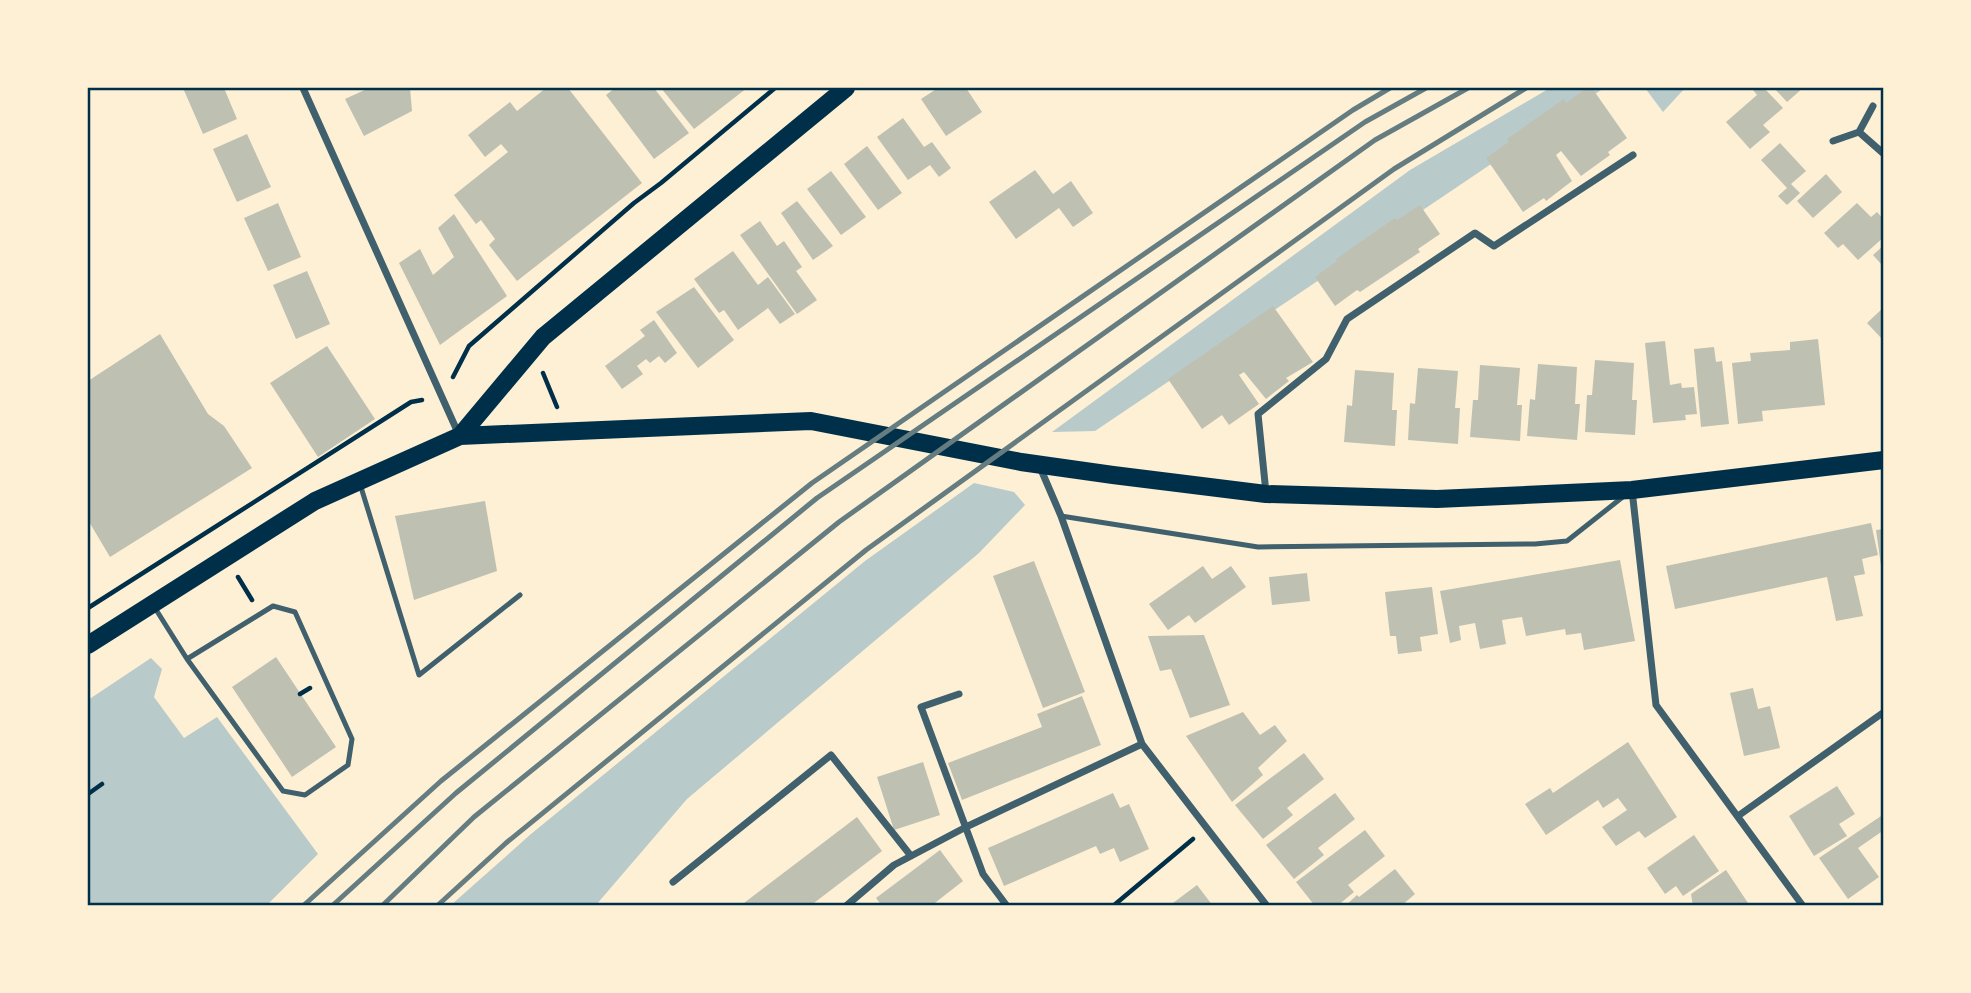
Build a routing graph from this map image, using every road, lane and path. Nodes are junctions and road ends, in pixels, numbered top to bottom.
1 (303, 88) edge
2 (846, 88) edge
3 (1874, 106) dead end
4 (1859, 132) junction
5 (1833, 141) dead end
6 (1884, 154) edge
7 (1633, 155) dead end
8 (552, 397) dead end
9 (555, 405) dead end
10 (460, 436) junction
11 (1884, 460) edge
12 (1030, 463) junction
13 (359, 481) junction
14 (1632, 489) junction
15 (1266, 494) junction
16 (1061, 516) junction
17 (520, 595) dead end
18 (153, 605) junction
19 (88, 645) edge
20 (187, 659) junction
21 (959, 694) dead end
22 (1884, 712) edge
23 (1142, 744) junction
24 (102, 784) dead end
25 (88, 794) edge
26 (1738, 816) junction
27 (966, 827) junction
28 (1206, 829) junction
29 (911, 856) junction
30 (673, 882) dead end
31 (846, 905) edge
32 (1007, 905) edge
33 (1113, 905) edge
34 (1267, 905) edge
35 (1802, 905) edge

1 - 10 street
2 - 10 main road
3 - 4 street
4 - 5 street
4 - 6 street
7 - 15 street
8 - 9 path
10 - 12 main road
10 - 13 main road
11 - 14 main road
12 - 15 main road
12 - 16 street
13 - 17 lane
13 - 18 main road
14 - 15 main road
14 - 16 lane
14 - 26 street
16 - 23 street
18 - 19 main road
18 - 20 lane
20 - 20 lane
21 - 27 street
22 - 26 street
23 - 27 street
23 - 28 street
24 - 25 path
26 - 35 street
27 - 29 street
27 - 32 street
28 - 33 path
28 - 34 street
29 - 30 street
29 - 31 street

